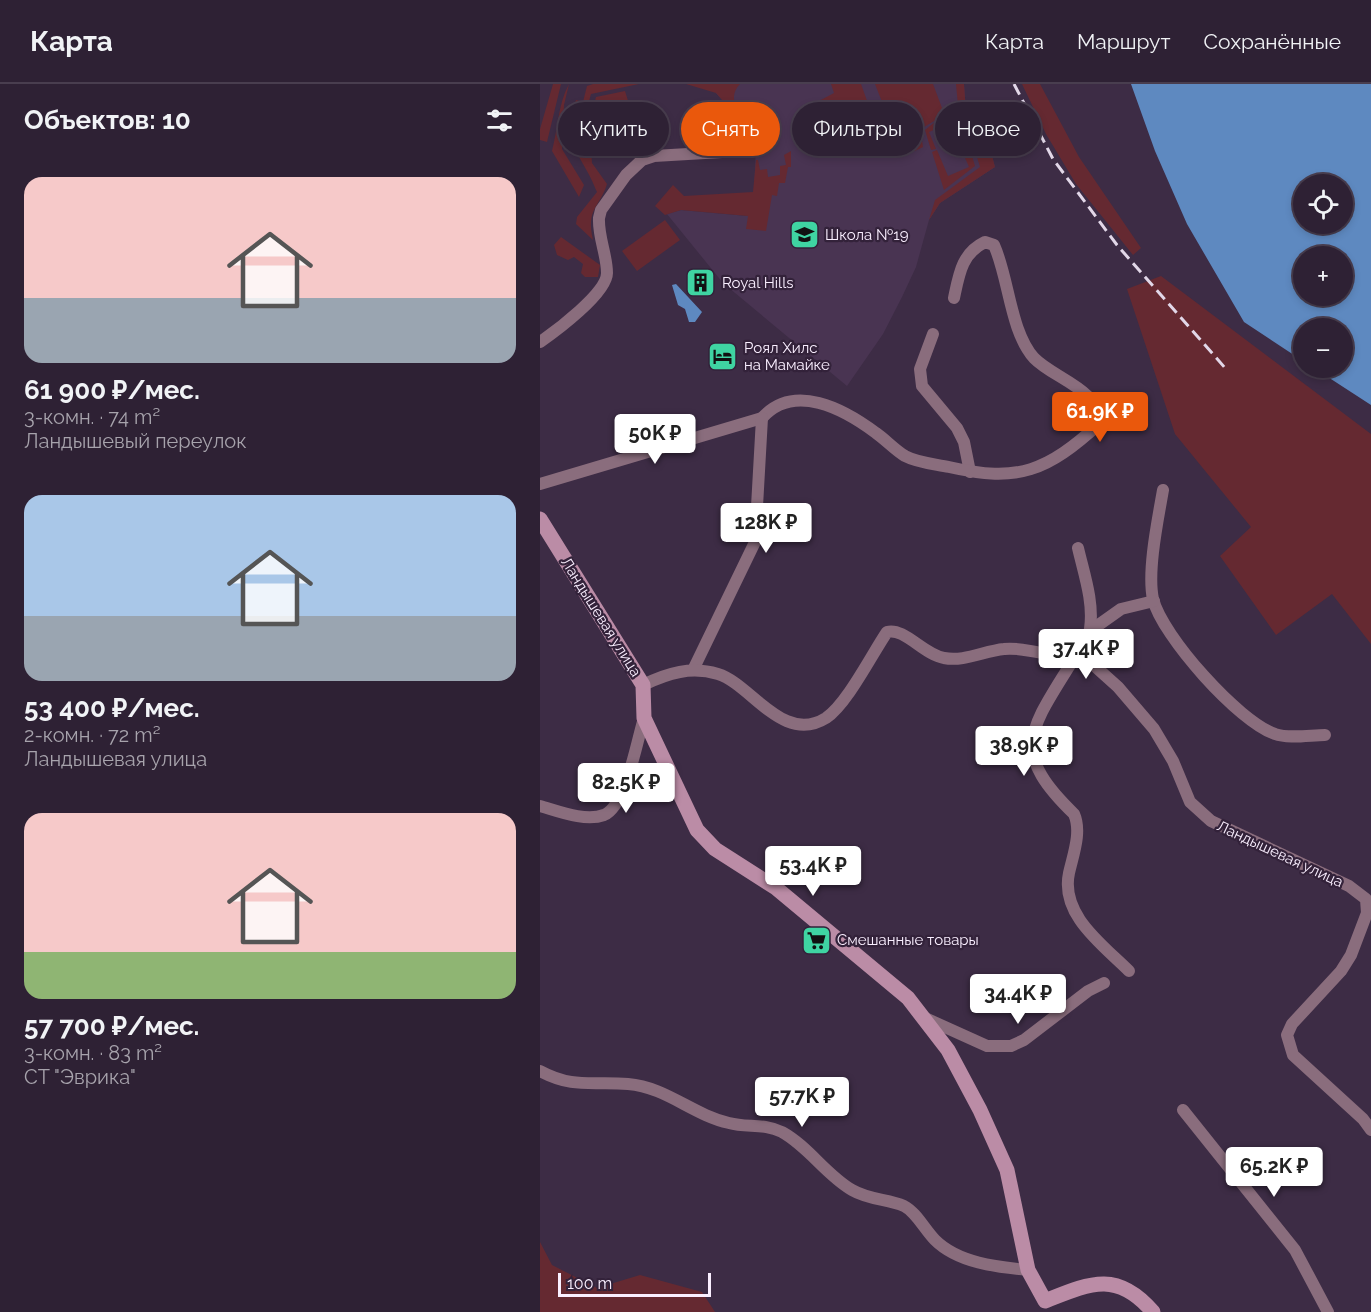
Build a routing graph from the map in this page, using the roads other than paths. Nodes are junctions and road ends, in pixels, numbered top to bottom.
1 (681, 154) edge
2 (954, 298) dead end
3 (933, 334) dead end
4 (540, 342) edge
5 (762, 418) junction
6 (970, 472) junction
7 (540, 484) edge
8 (1163, 490) dead end
9 (540, 519) edge
10 (1078, 548) dead end
11 (1154, 601) junction
12 (1090, 631) junction
13 (1078, 651) junction
14 (693, 670) junction
15 (643, 685) junction
16 (644, 718) junction
17 (1325, 735) dead end
18 (540, 806) edge
19 (1129, 971) dead end
20 (1104, 984) dead end
21 (925, 1018) junction
22 (540, 1071) edge
23 (1183, 1110) dead end
24 (1371, 1130) edge
25 (1028, 1270) junction
26 (1049, 1307) edge
27 (1153, 1312) edge
28 (1328, 1312) edge

1 - 4 street
2 - 6 street
3 - 6 street
5 - 6 street
5 - 7 street
5 - 14 street
8 - 11 street
9 - 15 street, Ландышевая улица
10 - 12 street
11 - 12 street
11 - 17 street
12 - 13 street
13 - 14 street, Ландышевая улица
13 - 19 street
13 - 24 street, Ландышевая улица
14 - 15 street, Ландышевая улица
15 - 16 street, Ландышевая улица
16 - 18 street, Ландышевая улица
16 - 21 street, Ландышевая улица
20 - 21 street, Ландышевая улица
21 - 25 street, Ландышевая улица
22 - 25 street
23 - 28 street
25 - 26 street, Ландышевая улица
26 - 27 street

